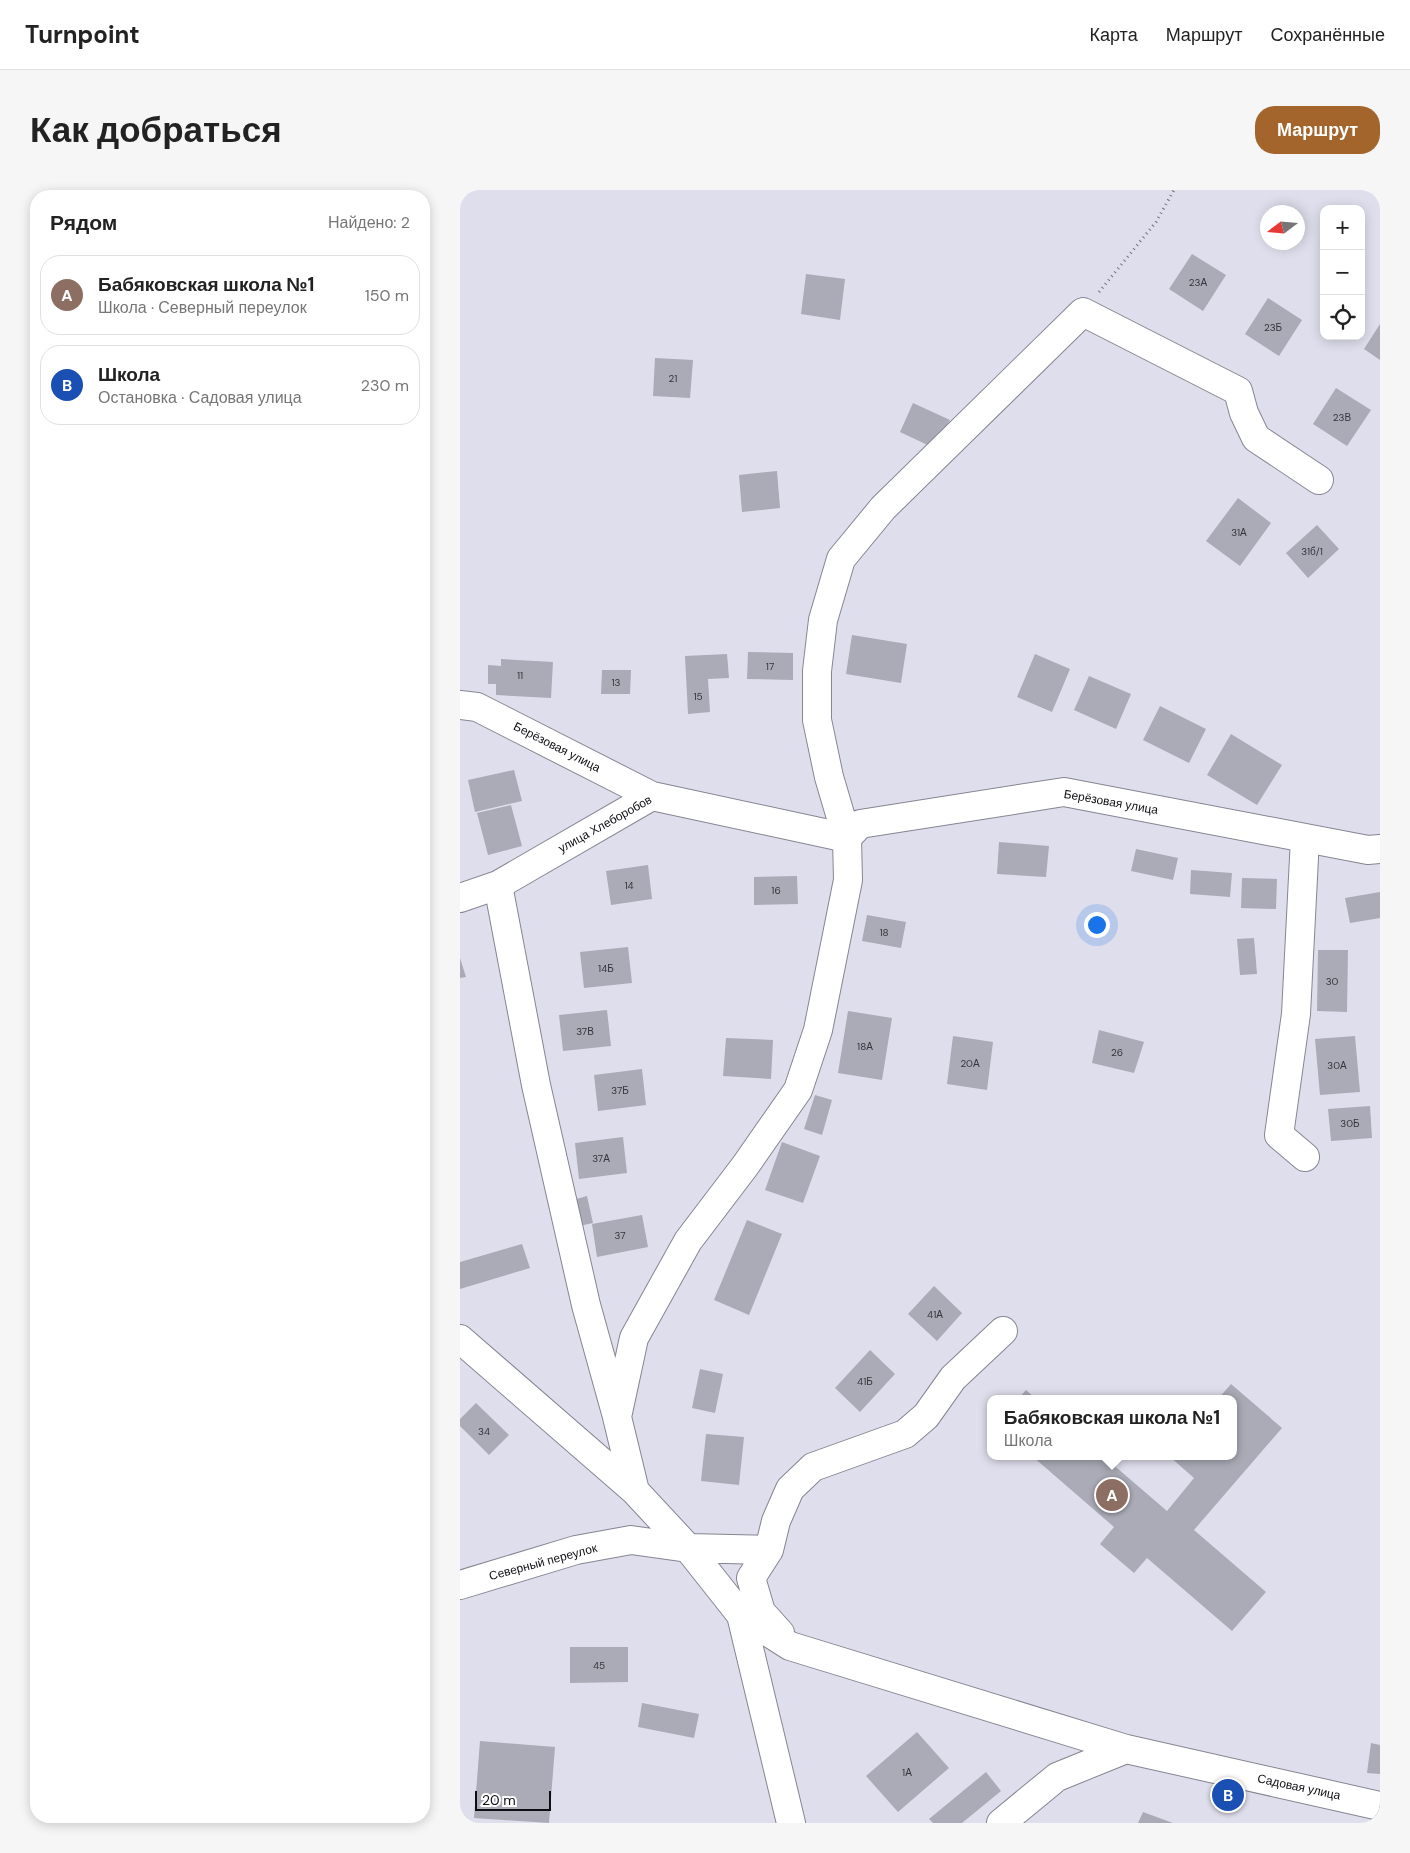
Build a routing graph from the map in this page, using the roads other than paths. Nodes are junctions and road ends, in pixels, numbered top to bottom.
1 (1319, 480) dead end
2 (460, 705) edge
3 (652, 796) junction
4 (847, 838) junction
5 (1305, 838) junction
6 (1380, 848) edge
7 (498, 884) junction
8 (460, 898) edge
9 (1305, 1157) dead end
10 (1003, 1331) dead end
11 (460, 1339) edge
12 (617, 1416) junction
13 (635, 1492) junction
14 (688, 1548) junction
15 (769, 1550) junction
16 (460, 1585) edge
17 (741, 1615) junction
18 (790, 1646) junction
19 (1126, 1749) junction
20 (1380, 1806) edge
21 (791, 1823) edge
22 (1001, 1823) edge

1 - 4 street
2 - 3 street, Берёзовая улица
3 - 4 street, улица Хлеборобов
3 - 7 street, улица Хлеборобов
4 - 5 street, Берёзовая улица
4 - 12 street
5 - 6 street, Берёзовая улица
5 - 9 street
7 - 8 street, улица Хлеборобов
7 - 12 street
10 - 15 street
11 - 13 street
12 - 13 street
13 - 14 street
14 - 15 street, Северный переулок
14 - 16 street, Северный переулок
14 - 17 street
15 - 18 street
17 - 18 street, Садовая улица
17 - 21 street
18 - 19 street, Садовая улица
19 - 20 street, Садовая улица
19 - 22 street

